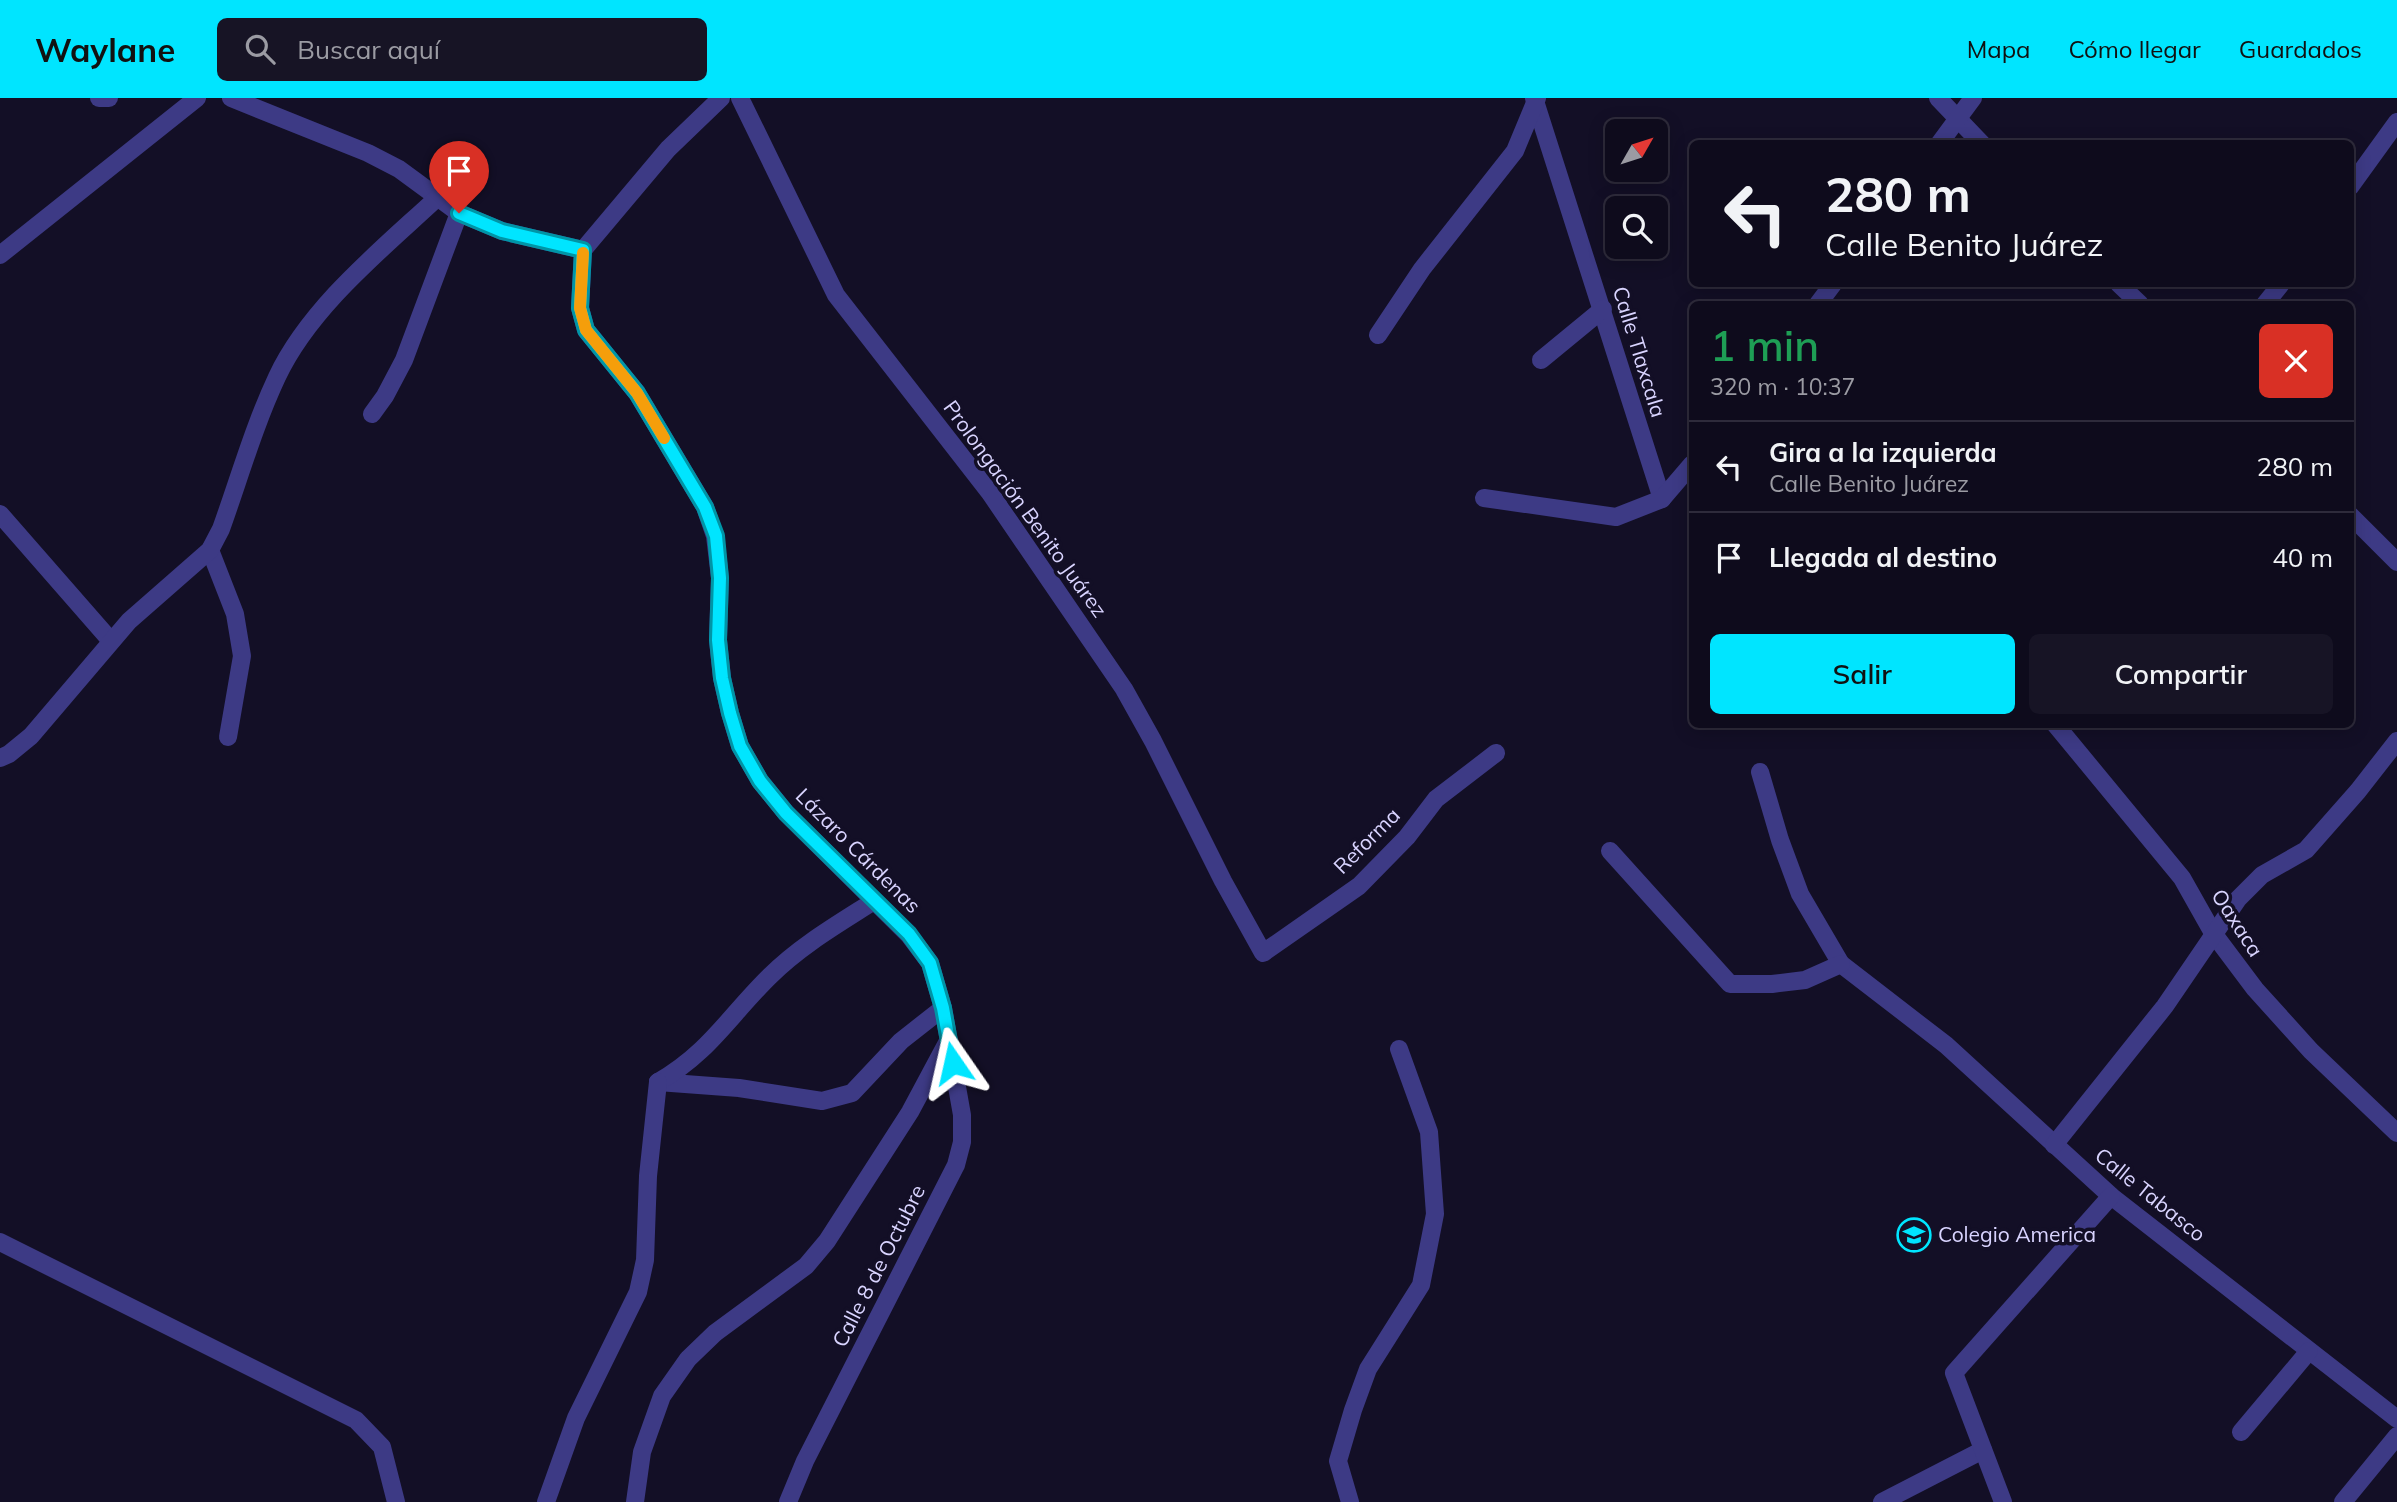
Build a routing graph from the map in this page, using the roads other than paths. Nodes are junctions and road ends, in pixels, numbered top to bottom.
1 (99, 98) edge
2 (109, 98) edge
3 (197, 98) edge
4 (231, 98) edge
5 (721, 98) edge
6 (740, 98) edge
7 (1938, 98) edge
8 (1973, 98) edge
9 (1535, 99) edge
10 (1958, 119) junction
11 (2397, 122) edge
12 (1942, 140) edge
13 (1978, 140) edge
14 (2354, 181) edge
15 (437, 198) junction
16 (459, 213) junction
17 (583, 250) junction
18 (0, 255) edge
19 (2122, 287) edge
20 (2279, 287) edge
21 (2137, 301) edge
22 (2267, 301) edge
23 (1603, 309) junction
24 (1378, 335) dead end
25 (1541, 360) dead end
26 (372, 414) dead end
27 (1689, 468) edge
28 (1484, 498) dead end
29 (1662, 499) junction
30 (0, 514) edge
31 (2354, 519) edge
32 (210, 550) junction
33 (2397, 562) edge
34 (111, 641) junction
35 (2057, 728) edge
36 (228, 737) dead end
37 (2397, 741) edge
38 (1496, 753) dead end
39 (0, 758) edge
40 (1760, 772) dead end
41 (1610, 851) dead end
42 (874, 901) junction
43 (2213, 933) junction
44 (1263, 953) joint
45 (1841, 964) junction
46 (943, 1008) junction
47 (948, 1041) junction
48 (1399, 1049) dead end
49 (658, 1082) junction
50 (2397, 1133) edge
51 (2054, 1145) junction
52 (2111, 1196) junction
53 (0, 1242) edge
54 (2309, 1351) junction
55 (2397, 1419) edge
56 (2241, 1432) dead end
57 (2397, 1436) edge
58 (1983, 1450) junction
59 (396, 1502) edge
60 (545, 1502) edge
61 (635, 1502) edge
62 (788, 1502) edge
63 (1350, 1502) edge
64 (1882, 1502) edge
65 (2003, 1502) edge
66 (2343, 1502) edge

1 - 2 street
3 - 18 street
4 - 15 street
5 - 17 street
6 - 44 street, Prolongación Benito Juárez
7 - 10 street
8 - 10 street
9 - 23 street, Calle Tlaxcala
9 - 24 street
10 - 12 street
10 - 13 street
11 - 14 street
15 - 16 street
15 - 32 street
16 - 17 street
16 - 26 street
17 - 42 street, Lázaro Cárdenas
19 - 21 street
20 - 22 street
23 - 25 street
23 - 29 street, Calle Tlaxcala
27 - 29 street
28 - 29 street
30 - 34 street
31 - 33 street
32 - 34 street
32 - 36 street
34 - 39 street
35 - 43 street, Oaxaca
37 - 43 street
38 - 44 street, Reforma
40 - 45 street
41 - 45 street
42 - 46 street, Lázaro Cárdenas
42 - 49 street
43 - 50 street, Oaxaca
43 - 51 street
45 - 51 street, Calle Tabasco
46 - 47 street, Lázaro Cárdenas
46 - 49 street
47 - 61 street
47 - 62 street, Calle 8 de Octubre
48 - 63 street
49 - 60 street
51 - 52 street, Calle Tabasco
52 - 54 street, Calle Tabasco
52 - 58 street
53 - 59 street
54 - 55 street, Calle Tabasco
54 - 56 street
57 - 66 street
58 - 64 street
58 - 65 street

